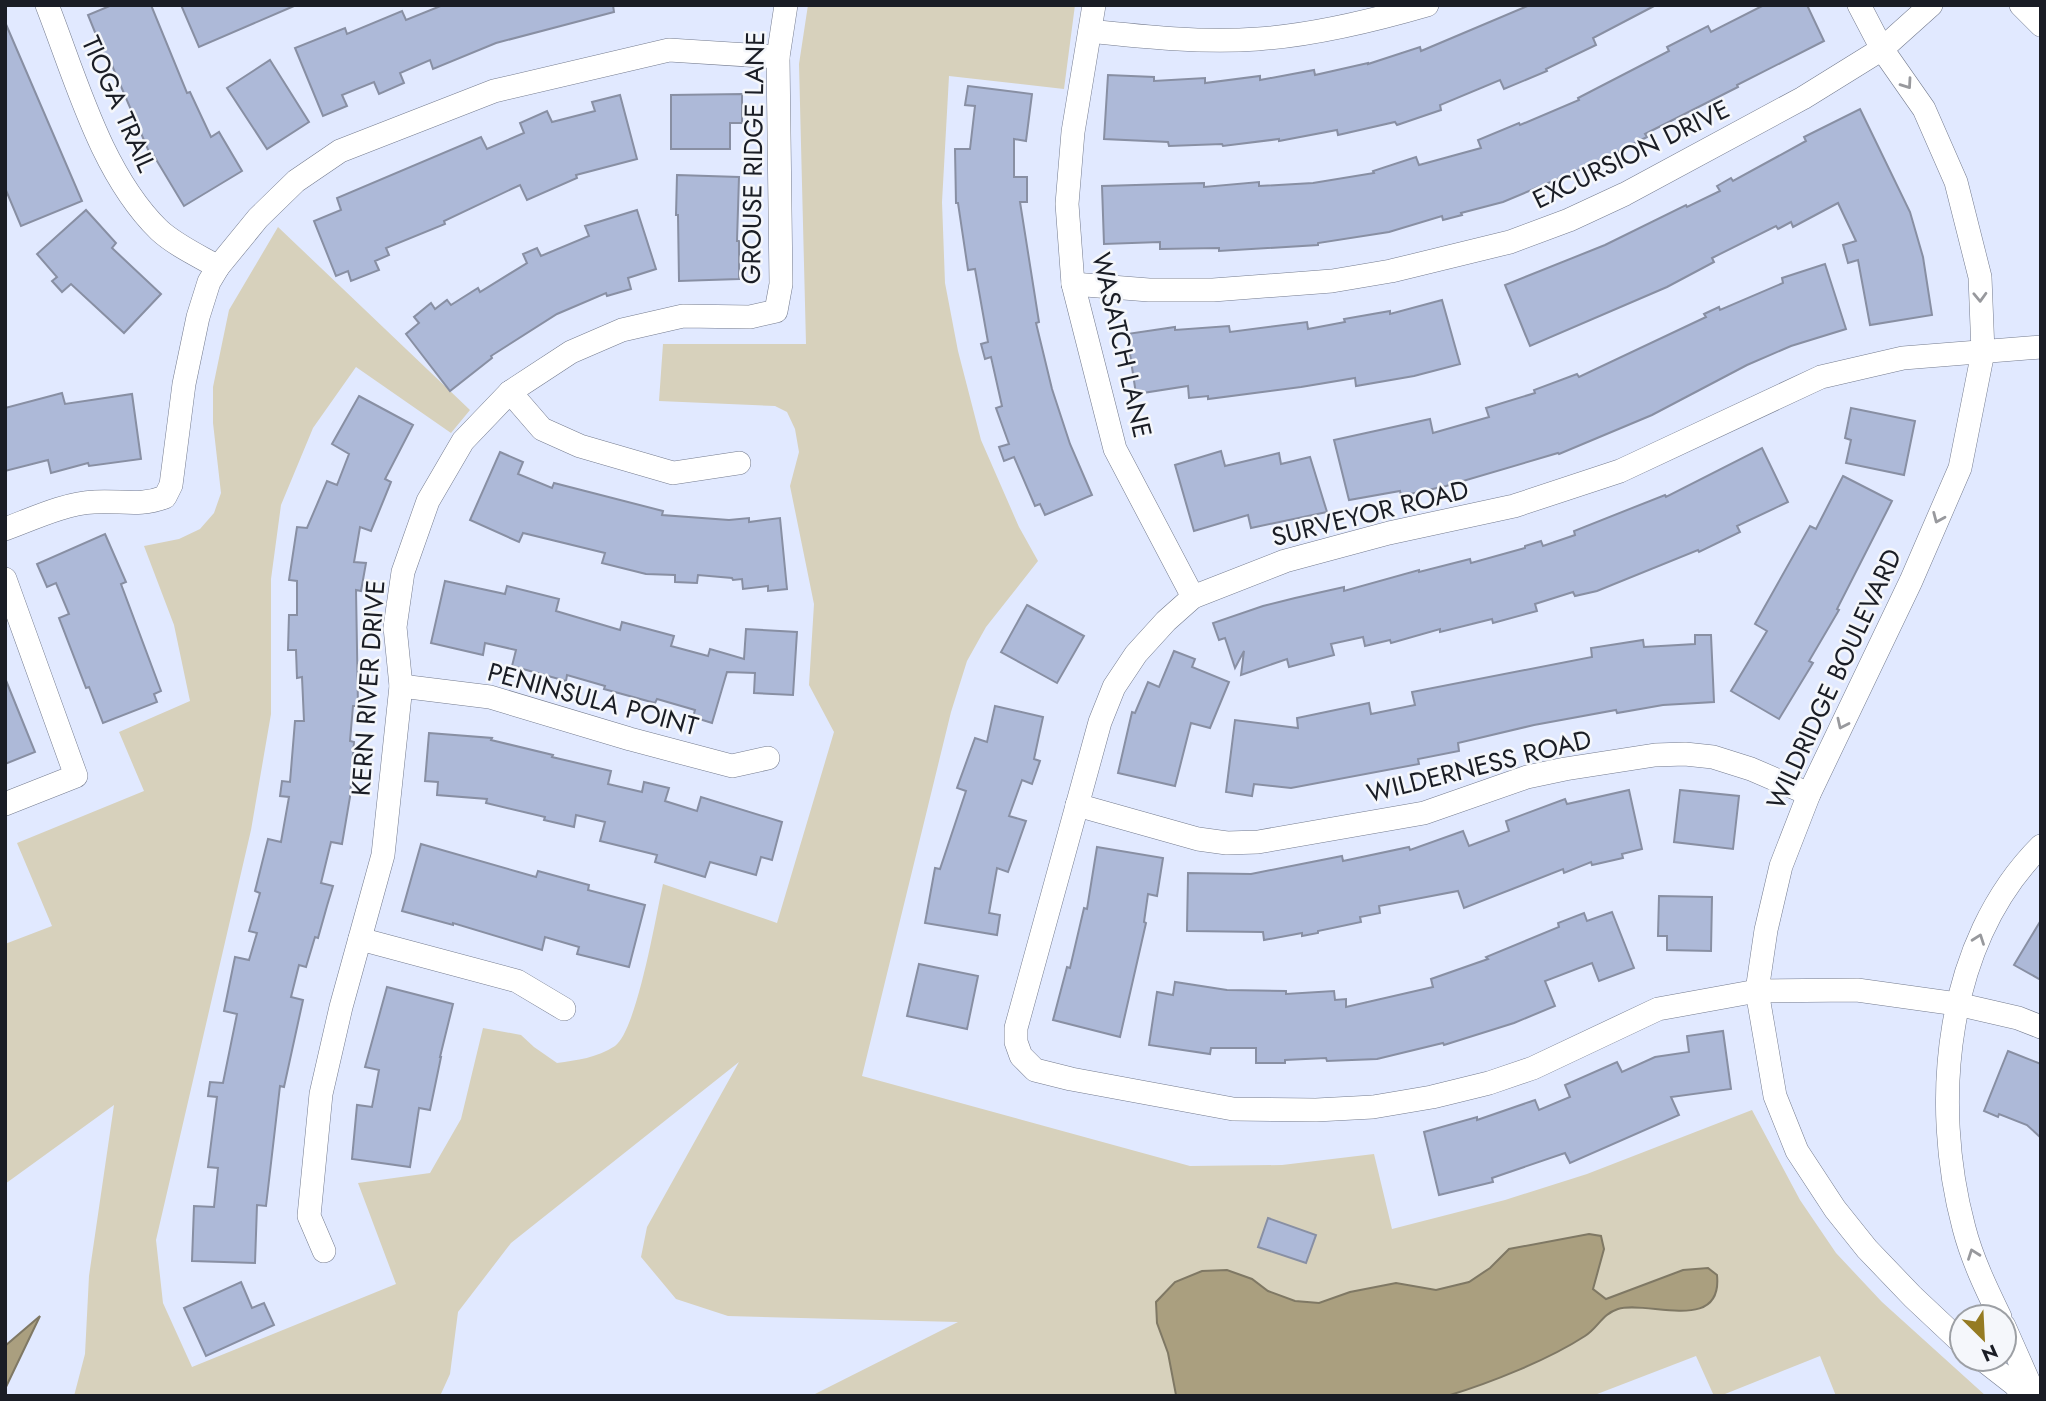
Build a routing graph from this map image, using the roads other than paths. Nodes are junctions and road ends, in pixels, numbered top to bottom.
1 (47, 5) edge
2 (786, 5) edge
3 (1094, 5) edge
4 (1427, 5) edge
5 (1858, 5) edge
6 (1930, 5) edge
7 (2021, 5) edge
8 (2041, 25) edge
9 (1090, 30) junction
10 (1882, 49) junction
11 (778, 57) junction
12 (218, 267) junction
13 (1073, 284) junction
14 (776, 312) joint
15 (2041, 347) edge
16 (1983, 352) junction
17 (510, 392) junction
18 (739, 463) dead end
19 (5, 529) edge
20 (5, 579) edge
21 (1193, 597) junction
22 (401, 686) junction
23 (768, 758) dead end
24 (1809, 794) junction
25 (5, 804) edge
26 (1077, 805) junction
27 (2041, 846) edge
28 (360, 939) junction
29 (1757, 991) junction
30 (1957, 1004) junction
31 (564, 1009) dead end
32 (2041, 1027) edge
33 (324, 1251) dead end
34 (1994, 1303) edge
35 (1948, 1330) edge
36 (2018, 1358) edge
37 (2000, 1373) edge
38 (2025, 1396) edge
39 (2035, 1396) edge

1 - 12 street, TIOGA TRAIL
2 - 11 street, GROUSE RIDGE LANE
3 - 9 street, WASATCH LANE
4 - 9 street
5 - 10 street, WILDRIDGE BOULEVARD
6 - 10 street, EXCURSION DRIVE
7 - 8 street
9 - 13 street, WASATCH LANE
10 - 13 street, EXCURSION DRIVE
10 -> 16 street, WILDRIDGE BOULEVARD
11 - 12 street
11 - 14 street, GROUSE RIDGE LANE
12 - 19 street
13 - 21 street, WASATCH LANE
14 - 17 street, KERN RIVER DRIVE
15 - 16 street, SURVEYOR ROAD
16 - 21 street, SURVEYOR ROAD
16 -> 24 street, WILDRIDGE BOULEVARD
17 - 18 street
17 - 22 street, KERN RIVER DRIVE
20 - 25 street
21 - 26 street, SURVEYOR ROAD
22 - 23 street, PENINSULA POINT
22 - 28 street, KERN RIVER DRIVE
24 - 26 street, WILDERNESS ROAD
24 - 29 street, WILDRIDGE BOULEVARD
26 - 29 street, SURVEYOR ROAD
30 -> 27 street
28 - 31 street
28 - 33 street, KERN RIVER DRIVE
29 - 30 street
29 - 35 street, WILDRIDGE BOULEVARD
30 - 32 street
34 -> 30 street
36 - 39 street
37 - 38 street

